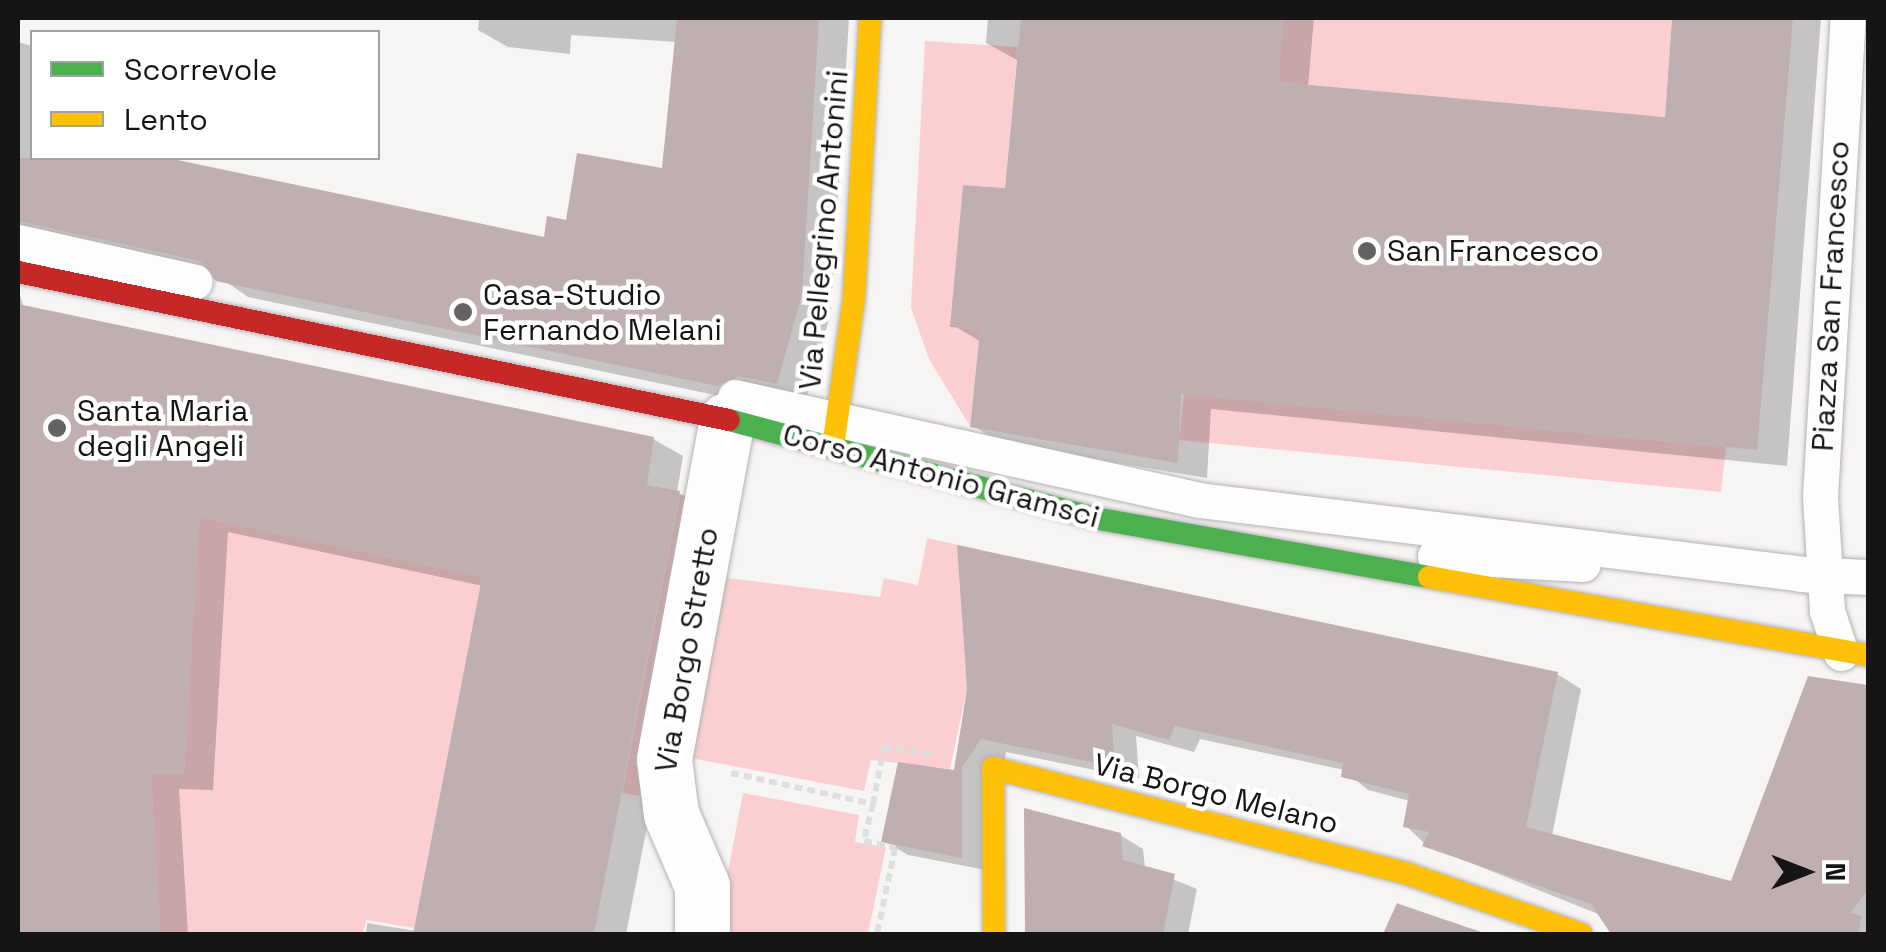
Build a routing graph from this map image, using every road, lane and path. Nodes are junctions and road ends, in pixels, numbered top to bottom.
1 (870, 18) edge
2 (1848, 18) edge
3 (18, 242) edge
4 (18, 272) edge
5 (727, 420) junction
6 (836, 432) junction
7 (1253, 547) junction
8 (1822, 576) junction
9 (1868, 578) edge
10 (1855, 654) edge
11 (664, 759) junction
12 (993, 768) junction
13 (872, 804) junction
14 (702, 934) edge
15 (877, 934) edge
16 (994, 934) edge
17 (1581, 934) edge

1 - 6 street, Via Pellegrino Antonini
2 - 8 lane, Piazza San Francesco
3 - 6 lane, Corso Antonio Gramsci
4 - 5 street, Corso Antonio Gramsci
5 - 6 street, Corso Antonio Gramsci
5 - 11 street, Via Borgo Stretto
6 - 7 street, Corso Antonio Gramsci
6 - 8 lane, Corso Antonio Gramsci
7 - 8 lane
7 - 10 street, Corso Antonio Gramsci
8 - 9 lane
8 - 10 lane, Piazza San Francesco
11 - 13 path
11 - 14 street, Via Borgo Stretto
12 - 13 path
12 - 16 street
12 - 17 street, Via Borgo Melano
13 - 15 path

